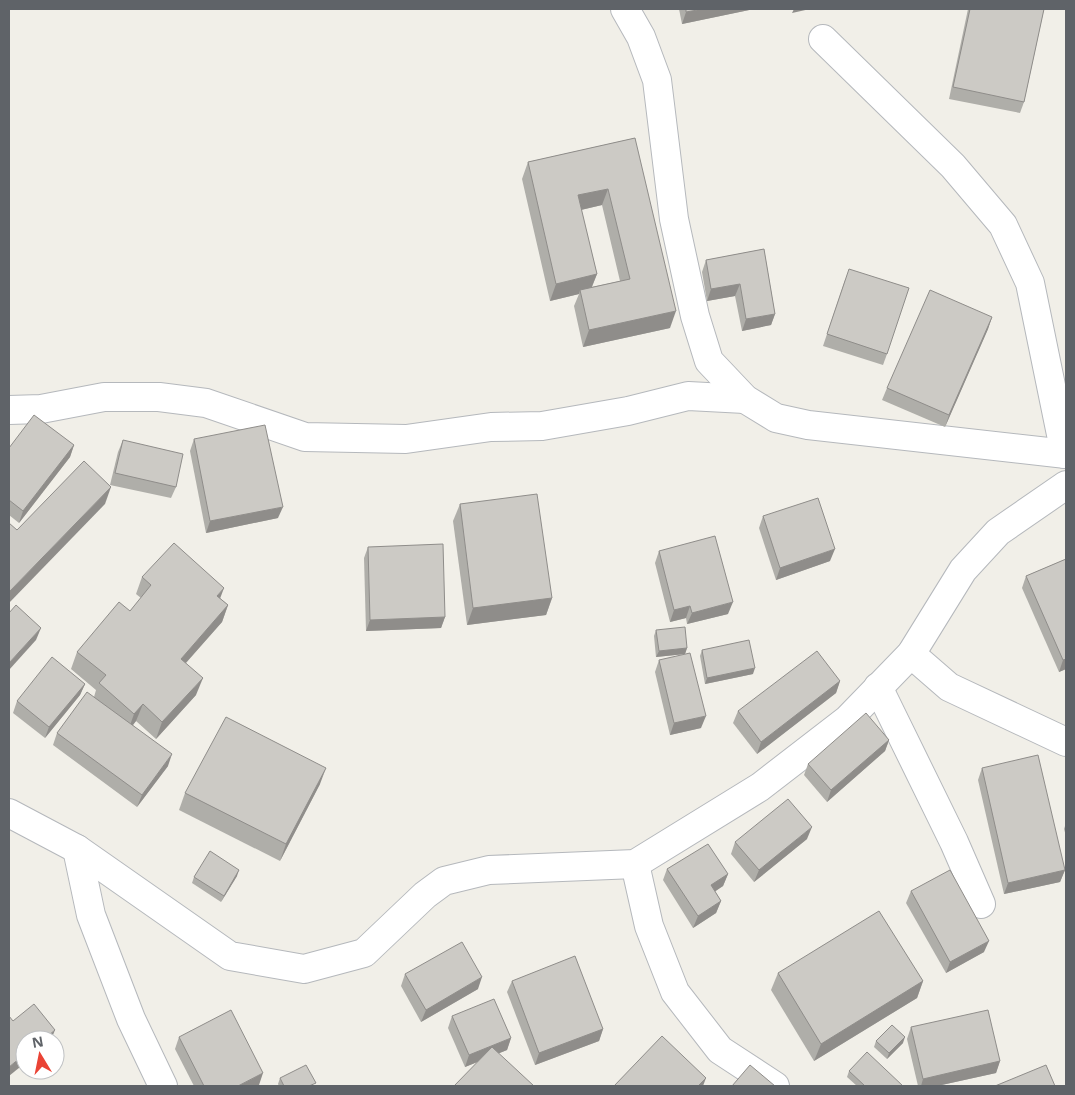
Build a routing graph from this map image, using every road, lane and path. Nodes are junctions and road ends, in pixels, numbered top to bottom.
1 (625, 9) edge
2 (823, 39) dead end
3 (745, 399) junction
4 (9, 410) edge
5 (1066, 454) edge
6 (1066, 485) edge
7 (911, 654) junction
8 (878, 687) junction
9 (1066, 742) edge
10 (9, 813) edge
11 (77, 849) junction
12 (635, 864) junction
13 (981, 904) dead end
14 (163, 1086) edge
15 (775, 1086) edge

1 - 3 street
2 - 5 street
3 - 4 street
3 - 5 street
6 - 7 street
7 - 8 street
7 - 9 street
8 - 12 street
8 - 13 street
10 - 11 street
11 - 12 street
11 - 14 street
12 - 15 street

